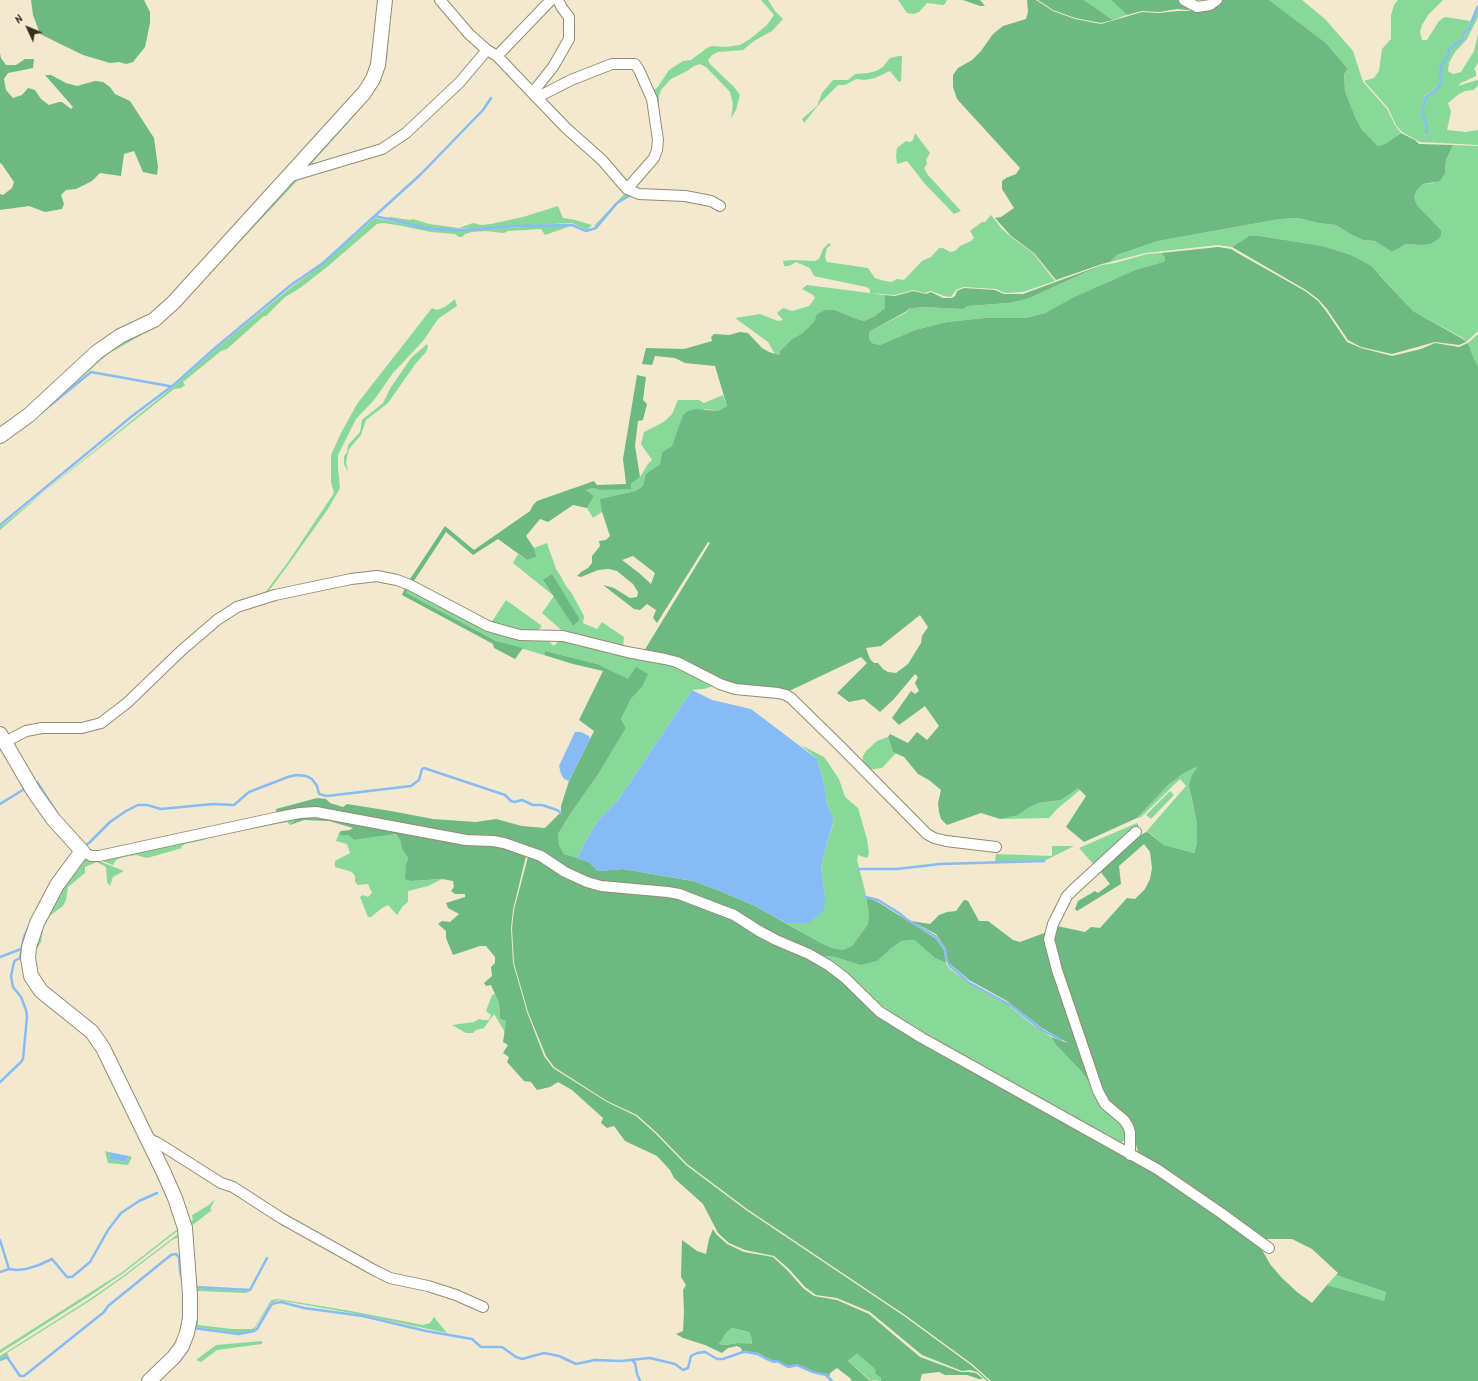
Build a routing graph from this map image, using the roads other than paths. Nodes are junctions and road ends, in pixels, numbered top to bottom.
1 (385, 0) edge
2 (440, 0) edge
3 (551, 0) edge
4 (558, 0) edge
5 (1184, 0) edge
6 (1217, 0) edge
7 (487, 50) junction
8 (497, 56) junction
9 (535, 95) junction
10 (286, 178) junction
11 (628, 189) junction
12 (720, 206) dead end
13 (0, 436) edge
14 (2, 738) edge
15 (1136, 832) dead end
16 (996, 847) dead end
17 (82, 851) junction
18 (147, 1138) junction
19 (1130, 1155) junction
20 (1269, 1248) dead end
21 (483, 1307) dead end
22 (149, 1381) edge

1 - 10 street
2 - 7 street
3 - 8 street
4 - 9 street
5 - 6 street
7 - 8 street
7 - 10 street
8 - 9 street
9 - 11 street
9 - 11 street
10 - 13 street
11 - 12 street
14 - 16 street
14 - 17 street
15 - 19 street
17 - 18 street
17 - 19 street
18 - 21 street
18 - 22 street
19 - 20 street

